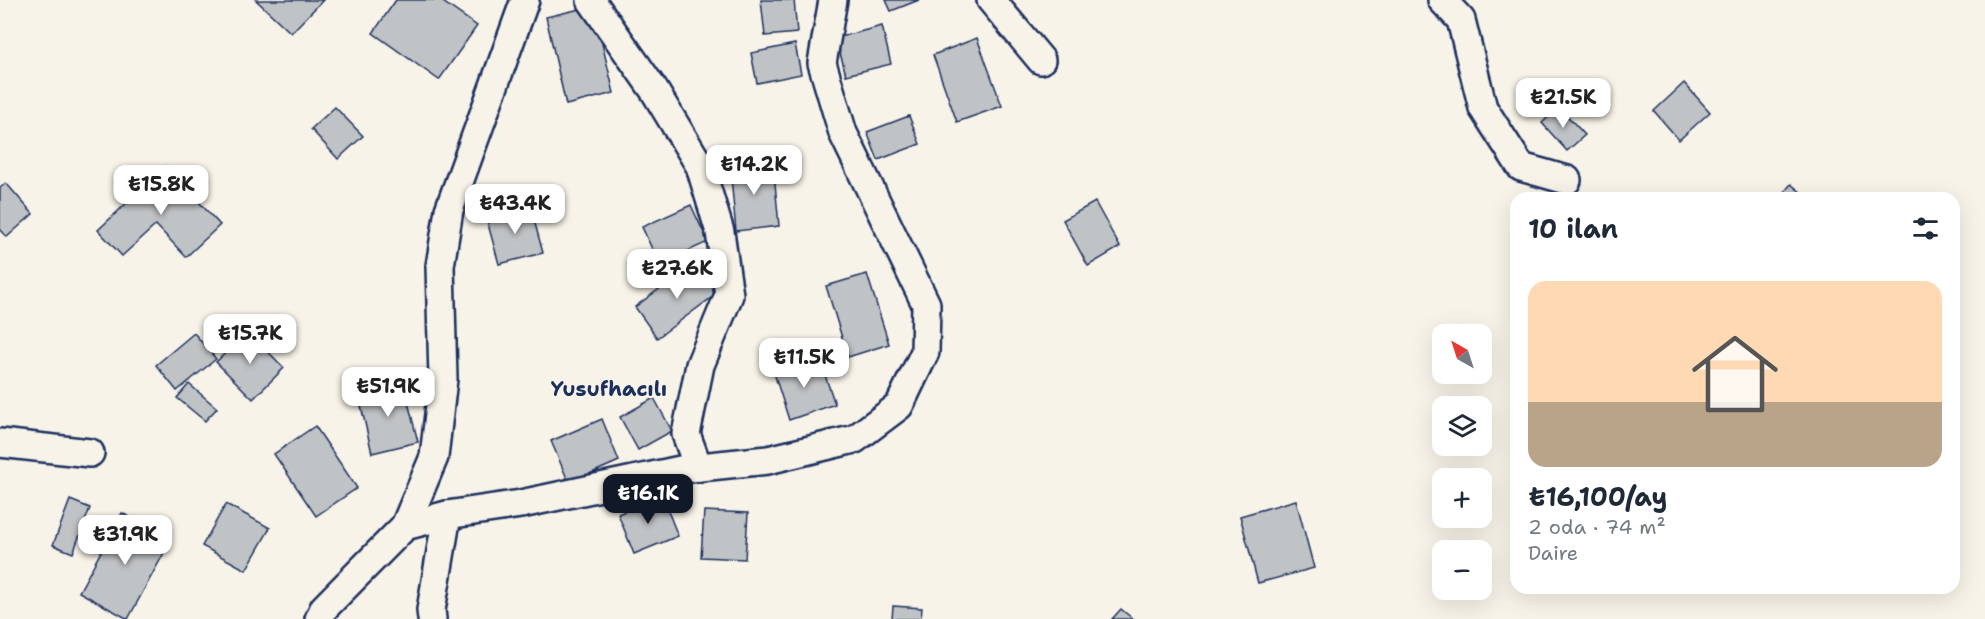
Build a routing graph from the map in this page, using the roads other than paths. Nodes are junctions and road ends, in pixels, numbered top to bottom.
1 (525, 0) edge
2 (591, 0) edge
3 (833, 0) edge
4 (991, 0) edge
5 (1442, 0) edge
6 (1041, 60) dead end
7 (1567, 180) dead end
8 (0, 443) edge
9 (90, 453) dead end
10 (698, 467) junction
11 (447, 514) junction
12 (405, 526) junction
13 (319, 619) edge
14 (432, 619) edge

1 - 12 street
2 - 10 street
3 - 10 street
4 - 6 street
5 - 7 street
8 - 9 street
10 - 11 street
11 - 12 street
11 - 14 street
12 - 13 street

